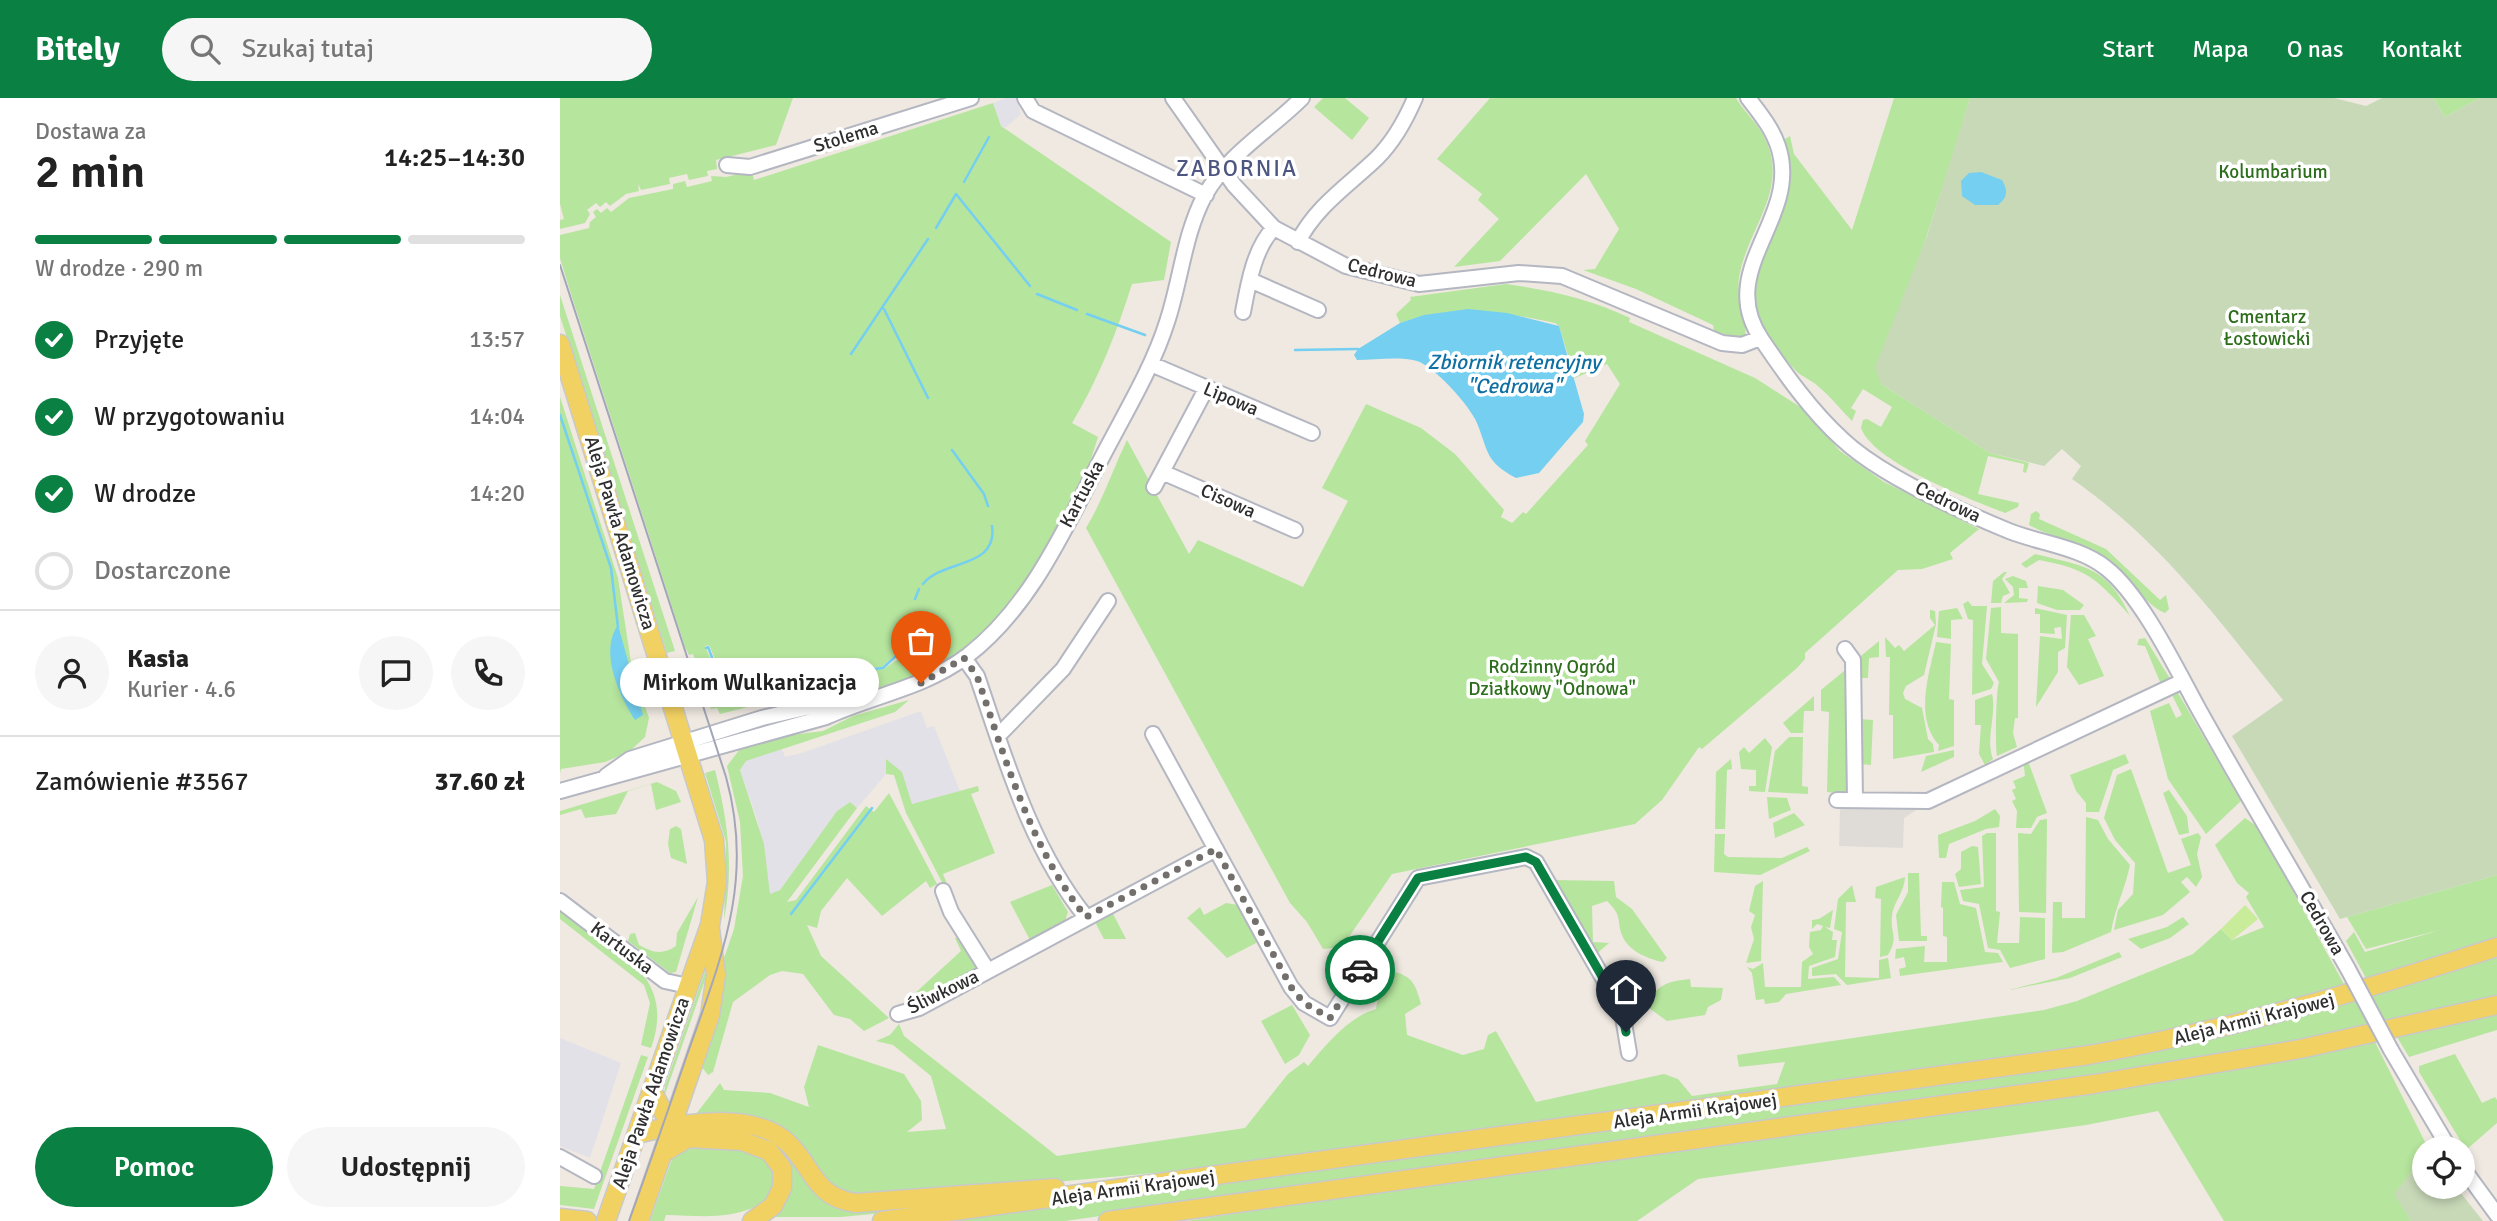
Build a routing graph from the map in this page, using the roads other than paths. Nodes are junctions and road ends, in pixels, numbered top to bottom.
1 (1025, 98) edge
2 (1173, 98) edge
3 (1303, 98) edge
4 (1415, 98) edge
5 (1748, 98) edge
6 (966, 99) edge
7 (727, 165) dead end
8 (1224, 168) junction
9 (1206, 195) junction
10 (1274, 228) junction
11 (1298, 242) junction
12 (1250, 280) junction
13 (1318, 310) dead end
14 (1243, 312) dead end
15 (1760, 338) junction
16 (560, 344) edge
17 (1151, 364) junction
18 (1206, 388) junction
19 (1312, 433) dead end
20 (1162, 472) junction
21 (1154, 487) dead end
22 (1295, 530) dead end
23 (1108, 601) dead end
24 (1845, 649) dead end
25 (964, 658) junction
26 (2183, 681) junction
27 (1153, 734) dead end
28 (998, 736) junction
29 (686, 749) junction
30 (560, 791) edge
31 (1837, 800) dead end
32 (1855, 800) junction
33 (1216, 849) junction
34 (943, 891) dead end
35 (560, 901) edge
36 (1086, 917) junction
37 (710, 925) junction
38 (2497, 947) edge
39 (988, 971) junction
40 (688, 986) junction
41 (2497, 1005) edge
42 (898, 1014) dead end
43 (1629, 1053) dead end
44 (652, 1091) junction
45 (680, 1102) junction
46 (673, 1125) junction
47 (689, 1130) junction
48 (637, 1133) junction
49 (2442, 1136) edge
50 (663, 1153) junction
51 (560, 1157) edge
52 (594, 1176) dead end
53 (2475, 1185) edge
54 (1137, 1187) junction
55 (2497, 1215) edge
56 (560, 1218) edge
57 (587, 1221) edge
58 (606, 1221) edge
59 (639, 1221) edge
60 (752, 1221) edge
61 (882, 1221) edge
62 (1108, 1221) edge

1 - 9 street
2 - 8 street
3 - 8 street, Kartuska
4 - 11 street
5 - 15 street
6 - 7 street, Stolema
8 - 9 street, Kartuska
8 - 10 street, Cedrowa
9 - 17 street, Kartuska
10 - 11 street, Cedrowa
10 - 12 street
11 - 15 street, Cedrowa
12 - 13 street
12 - 14 street
15 - 26 street, Cedrowa
16 - 29 main road, Aleja Pawła Adamowicza
17 - 18 street, Lipowa
17 - 25 street, Kartuska
18 - 19 street, Lipowa
18 - 20 street
20 - 21 street
20 - 22 street, Cisowa
23 - 28 street
24 - 32 street
25 - 28 street
25 - 29 street, Kartuska
26 - 32 street
26 - 49 street, Cedrowa, bridge
27 - 33 street
28 - 36 street
29 - 30 street, Kartuska
29 - 37 main road, Aleja Pawła Adamowicza
31 - 32 street
33 - 36 street, Śliwkowa
33 - 43 street
34 - 39 street, Śliwkowa
35 - 40 street, Kartuska
36 - 39 street, Śliwkowa
37 - 40 main road, Aleja Pawła Adamowicza
37 - 45 main road, Aleja Pawła Adamowicza
38 - 54 main road, Aleja Armii Krajowej
39 - 42 street, Śliwkowa
40 - 44 main road, Aleja Pawła Adamowicza
41 - 62 main road, Aleja Armii Krajowej
44 - 46 main road
44 - 48 main road, Aleja Pawła Adamowicza
45 - 46 main road, Aleja Pawła Adamowicza
45 - 47 main road
46 - 47 main road
46 - 48 main road
46 - 50 main road, Aleja Pawła Adamowicza
47 - 50 main road
47 - 54 main road
47 - 60 main road
48 - 58 main road, Aleja Pawła Adamowicza
50 - 59 main road, Aleja Pawła Adamowicza
51 - 52 street
53 - 55 street
54 - 61 main road, Aleja Armii Krajowej
56 - 57 main road

